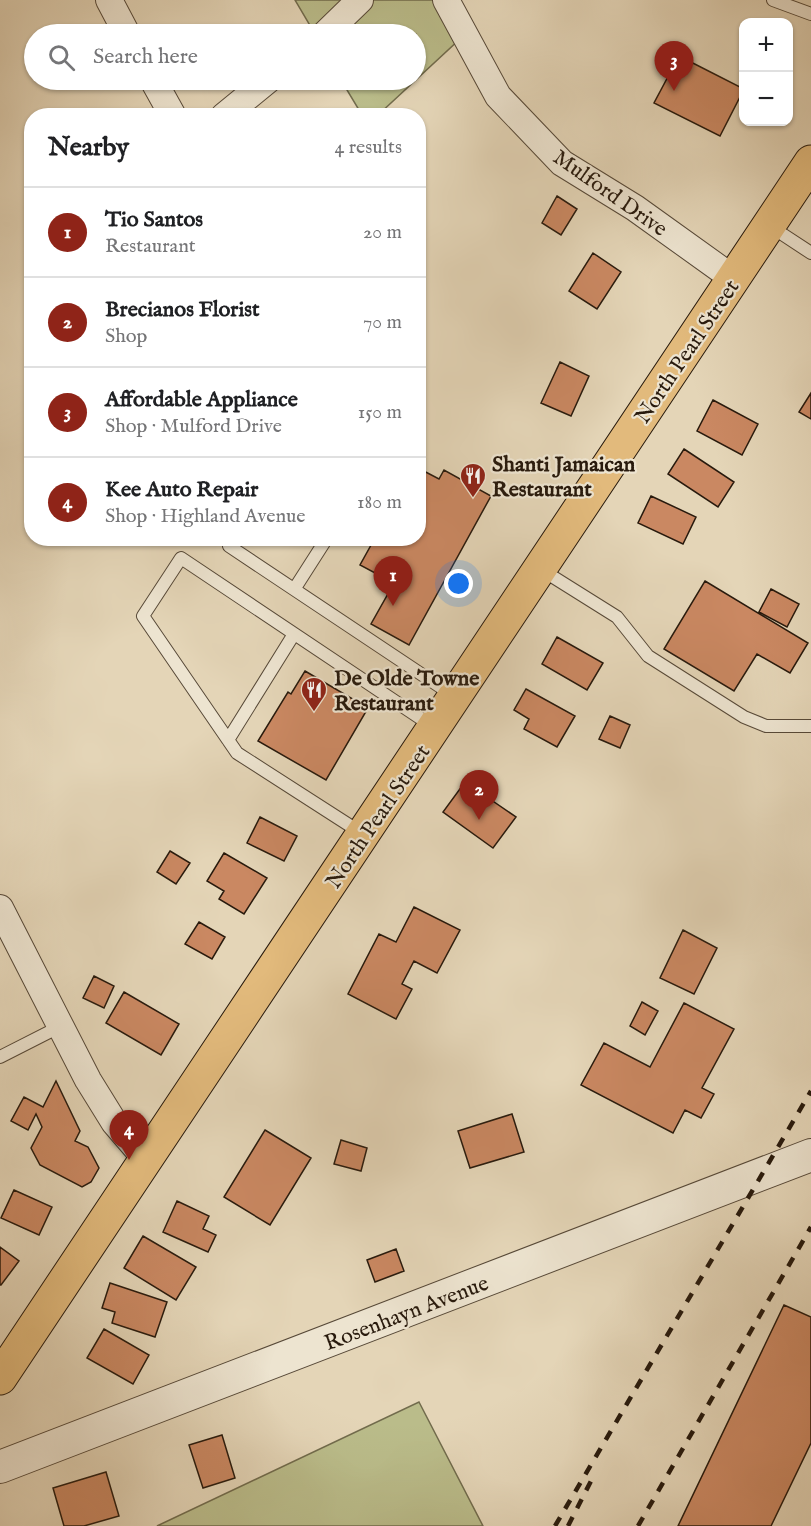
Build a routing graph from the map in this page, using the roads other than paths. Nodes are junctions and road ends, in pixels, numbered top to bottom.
1 (109, 0) edge
2 (360, 0) edge
3 (446, 0) edge
4 (773, 0) edge
5 (811, 14) edge
6 (122, 24) edge
7 (335, 24) edge
8 (159, 90) edge
9 (256, 90) edge
10 (169, 108) edge
11 (234, 108) edge
12 (811, 162) edge
13 (770, 225) junction
14 (811, 254) edge
15 (734, 279) junction
16 (230, 546) edge
17 (322, 546) edge
18 (541, 569) junction
19 (295, 588) junction
20 (294, 634) junction
21 (455, 697) junction
22 (811, 726) edge
23 (435, 728) junction
24 (228, 740) junction
25 (364, 835) junction
26 (0, 908) edge
27 (61, 1026) junction
28 (0, 1057) edge
29 (811, 1155) edge
30 (145, 1158) junction
31 (0, 1378) edge
32 (0, 1467) edge

1 - 6 street
2 - 7 street
3 - 15 street, Mulford Drive
4 - 5 lane
8 - 10 street
9 - 11 street
12 - 13 main road, North Pearl Street
13 - 14 lane
13 - 15 main road, North Pearl Street
15 - 18 main road, North Pearl Street
16 - 19 lane
17 - 19 lane
18 - 21 main road, North Pearl Street
18 - 22 lane
19 - 21 lane
20 - 23 lane
20 - 24 lane
20 - 24 lane
21 - 23 main road, North Pearl Street
23 - 25 main road, North Pearl Street
24 - 25 lane
25 - 30 main road, North Pearl Street
26 - 27 street
27 - 28 lane
27 - 30 street
29 - 32 street, Rosenhayn Avenue
30 - 31 main road, North Pearl Street

